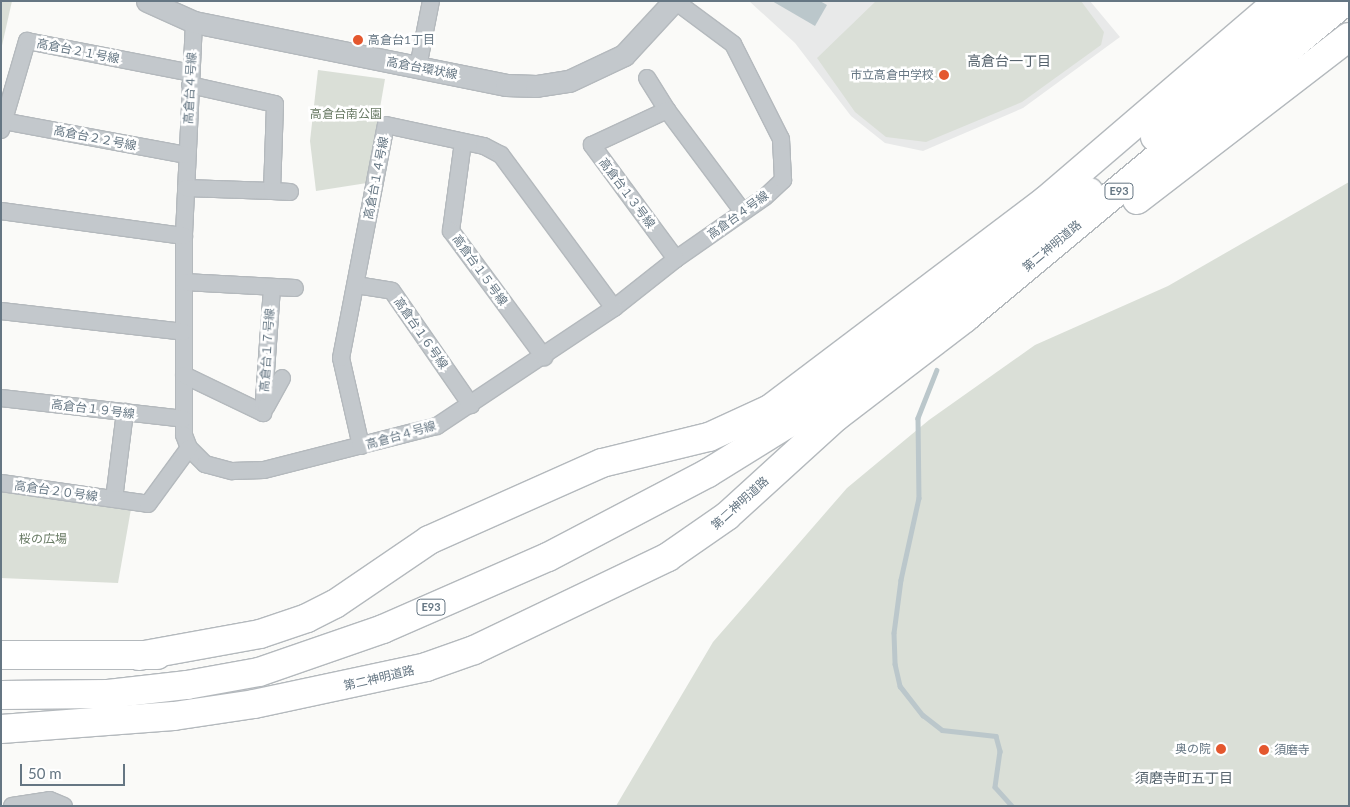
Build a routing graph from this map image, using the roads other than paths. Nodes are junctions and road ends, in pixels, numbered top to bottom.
1 (147, 1) edge
2 (431, 1) edge
3 (674, 1) edge
4 (1278, 1) edge
5 (1314, 1) edge
6 (1346, 1) edge
7 (194, 22) junction
8 (1349, 37) edge
9 (1266, 55) junction
10 (418, 67) junction
11 (647, 78) dead end
12 (190, 79) junction
13 (667, 110) junction
14 (2, 126) edge
15 (463, 142) junction
16 (187, 155) junction
17 (186, 188) junction
18 (272, 191) junction
19 (290, 192) dead end
20 (1, 211) edge
21 (743, 212) junction
22 (184, 236) junction
23 (676, 259) junction
24 (184, 282) junction
25 (356, 285) junction
26 (272, 287) junction
27 (295, 288) dead end
28 (950, 301) junction
29 (614, 308) junction
30 (1, 311) edge
31 (184, 332) junction
32 (544, 357) junction
33 (184, 375) junction
34 (282, 378) dead end
35 (1, 398) edge
36 (822, 399) junction
37 (471, 405) junction
38 (125, 412) junction
39 (263, 414) junction
40 (184, 419) junction
41 (361, 446) junction
42 (189, 448) junction
43 (1, 483) edge
44 (114, 499) junction
45 (442, 602) junction
46 (1, 655) edge
47 (139, 656) junction
48 (1, 695) edge
49 (1, 729) edge
50 (12, 806) edge
51 (64, 806) edge

1 - 7 street, 高倉台環状線
2 - 10 street
3 - 10 street, 高倉台環状線
3 - 21 street, 高倉台４号線
4 - 28 highway
5 - 9 highway, 第二神明道路 / E93
6 - 9 highway, 第二神明道路 / E93
7 - 10 street, 高倉台環状線
7 - 12 street, 高倉台４号線
8 - 28 highway
9 - 28 highway, 第二神明道路 / E93
11 - 13 street
12 - 14 street, 高倉台２１号線
12 - 16 street, 高倉台４号線
12 - 18 street
13 - 21 street
13 - 23 street, 高倉台１３号線
14 - 16 street, 高倉台２２号線
15 - 25 street, 高倉台１４号線
15 - 29 street, 高倉台１４号線
15 - 32 street, 高倉台１５号線
16 - 17 street, 高倉台４号線
17 - 18 street
17 - 22 street, 高倉台４号線
18 - 19 street
20 - 22 street
21 - 23 street, 高倉台４号線
22 - 24 street, 高倉台４号線
23 - 29 street, 高倉台４号線
24 - 26 street
24 - 31 street, 高倉台４号線
25 - 37 street, 高倉台１６号線
25 - 41 street, 高倉台１４号線
26 - 27 street
26 - 39 street, 高倉台１７号線
28 - 36 highway, 第二神明道路 / E93
29 - 32 street, 高倉台４号線
30 - 31 street
31 - 33 street, 高倉台４号線
32 - 37 street, 高倉台４号線
33 - 39 street, 高倉台１７号線
33 - 40 street, 高倉台４号線
34 - 39 street, 高倉台１７号線
35 - 38 street, 高倉台１９号線
36 - 45 highway, 第二神明道路 / E93
36 - 47 highway
36 - 49 highway, 第二神明道路 / E93
37 - 41 street, 高倉台４号線
38 - 40 street, 高倉台１９号線
38 - 44 street, 高倉台２０号線
40 - 42 street, 高倉台４号線
41 - 42 street, 高倉台４号線
42 - 44 street
43 - 44 street, 高倉台２０号線
45 - 47 highway, 第二神明道路 / E93
45 - 48 highway, 第二神明道路 / E93
46 - 47 highway, 第二神明道路 / E93
50 - 51 street

